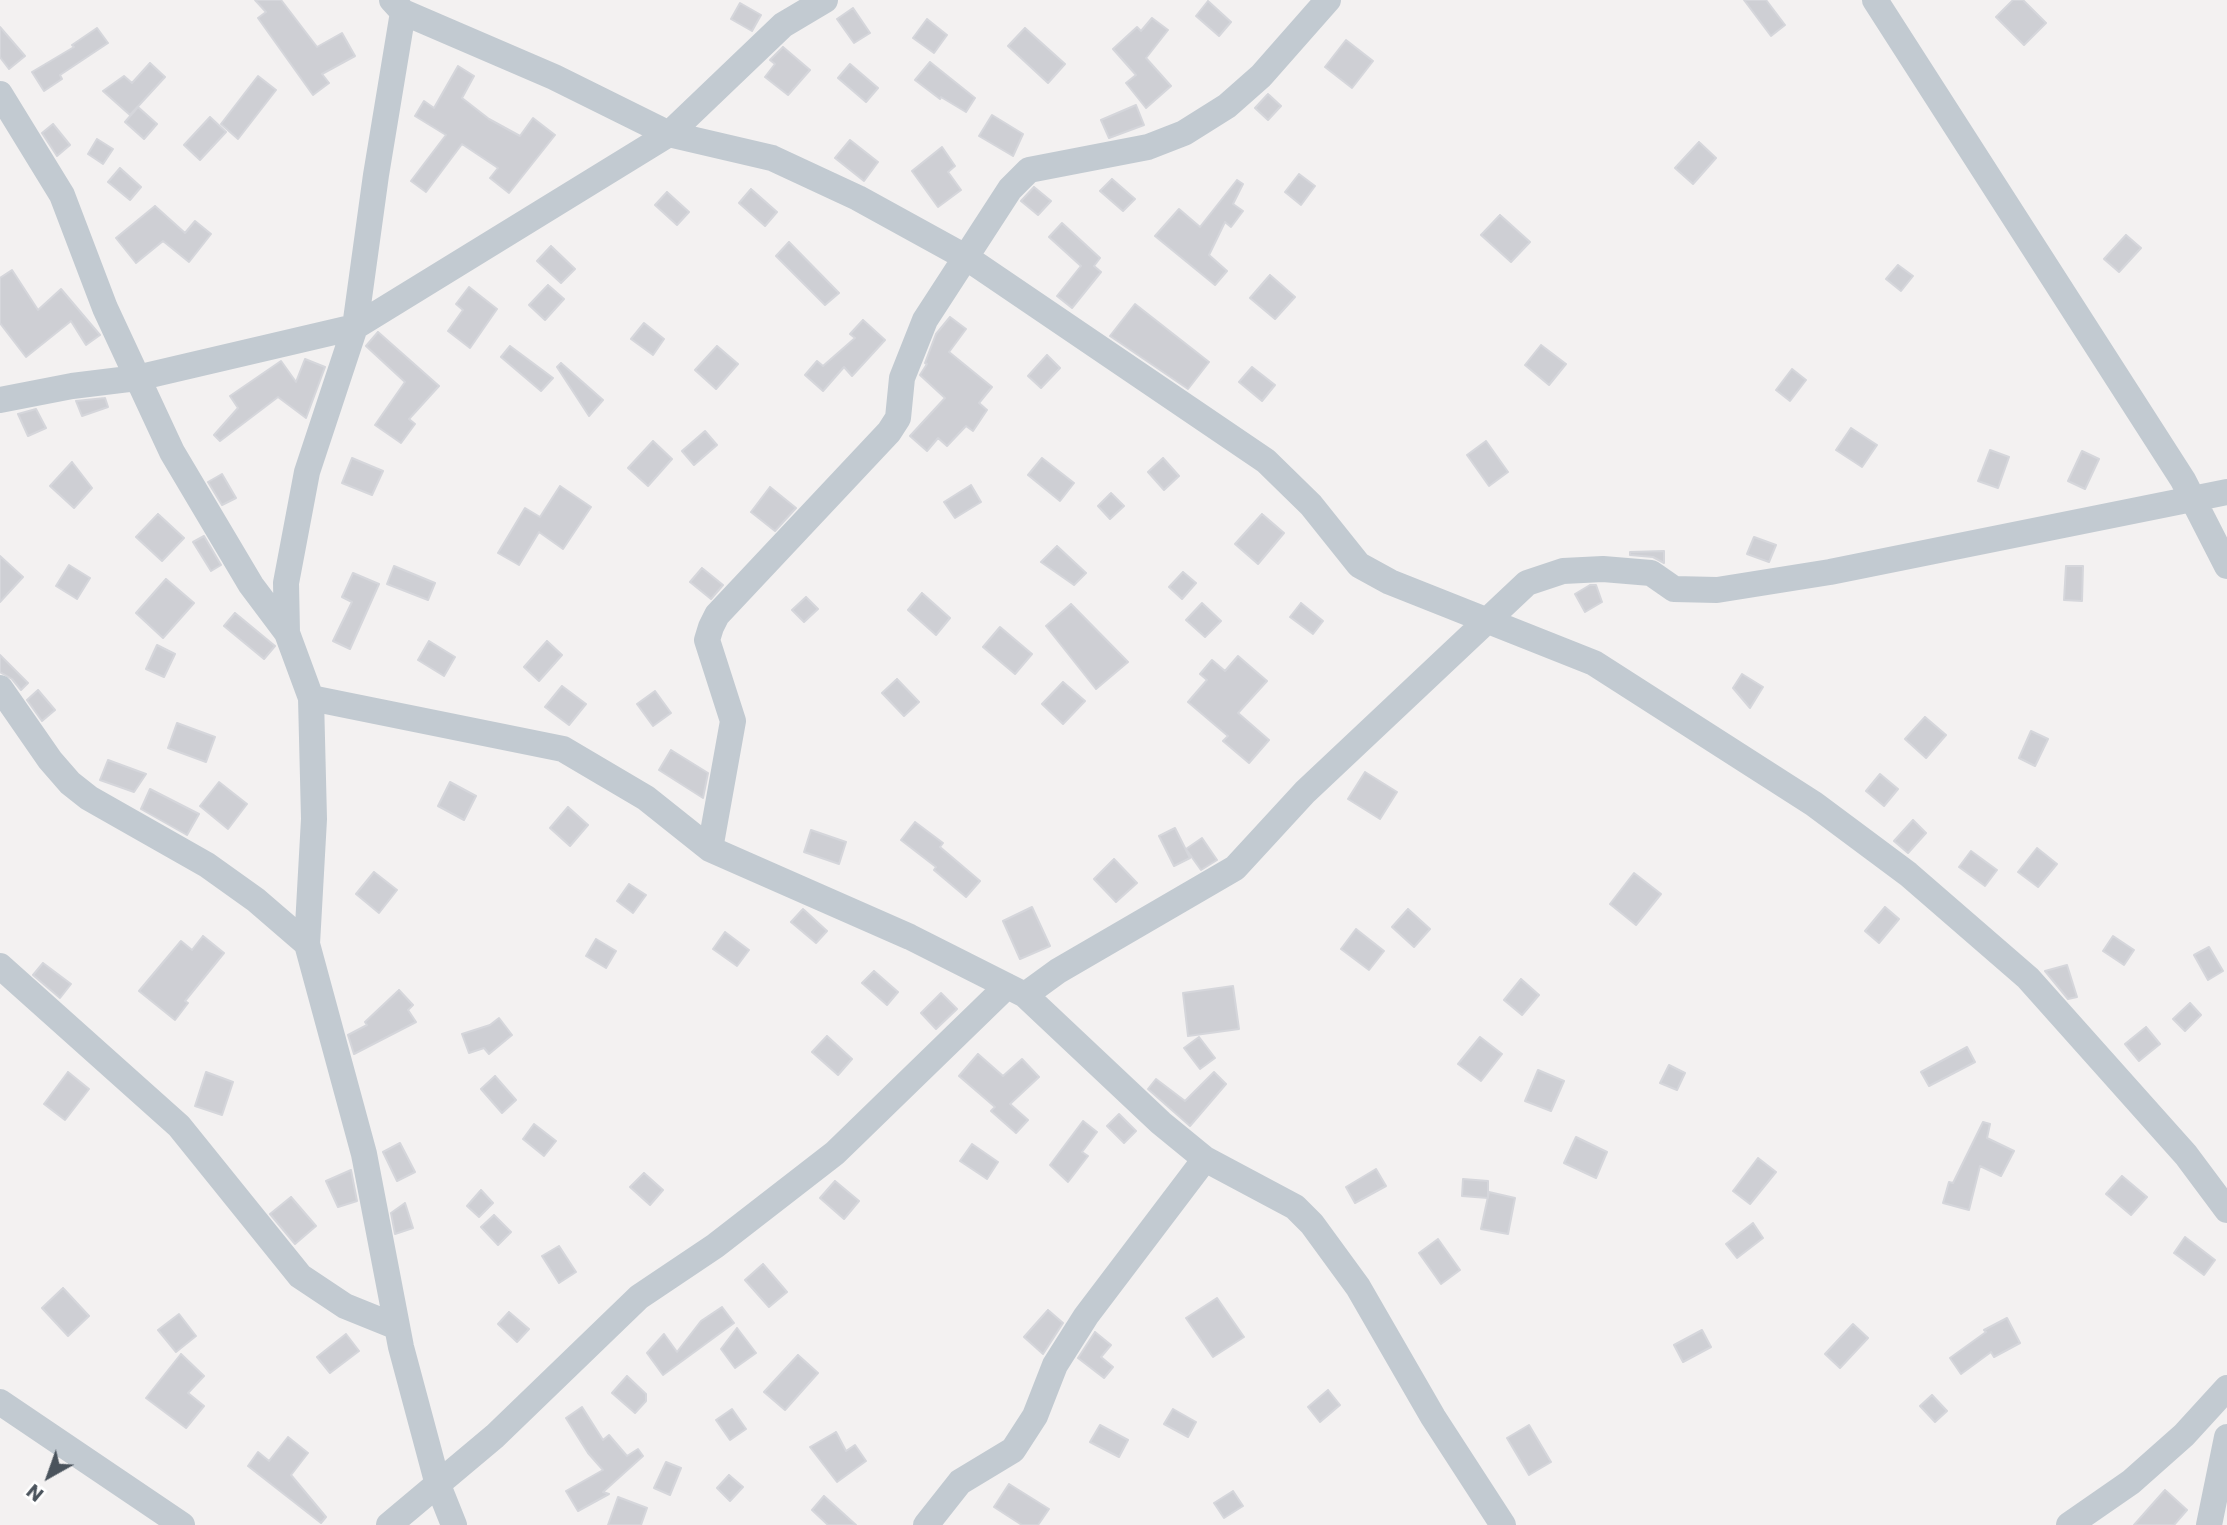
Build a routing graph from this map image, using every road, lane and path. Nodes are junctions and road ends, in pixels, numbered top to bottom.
1 (825, 0) edge
2 (1328, 0) edge
3 (1875, 0) edge
4 (398, 6) edge
5 (0, 94) edge
6 (669, 134) junction
7 (967, 258) junction
8 (355, 327) junction
9 (137, 378) junction
10 (0, 400) edge
11 (2227, 492) edge
12 (2195, 501) junction
13 (2227, 566) edge
14 (1487, 618) junction
15 (287, 633) junction
16 (0, 688) edge
17 (311, 698) junction
18 (710, 849) junction
19 (307, 943) junction
20 (0, 966) edge
21 (1016, 991) junction
22 (1205, 1158) junction
23 (2227, 1210) edge
24 (397, 1328) junction
25 (2227, 1388) edge
26 (0, 1402) edge
27 (2227, 1437) edge
28 (438, 1485) junction
29 (182, 1525) edge
30 (389, 1525) edge
31 (454, 1525) edge
32 (926, 1525) edge
33 (1503, 1525) edge
34 (2068, 1525) edge
35 (2209, 1525) edge

1 - 6 street
2 - 7 street
3 - 12 street
4 - 6 street
4 - 8 street
5 - 9 street
6 - 7 street
6 - 8 street
7 - 14 street
7 - 18 street
8 - 9 street
8 - 15 street
9 - 10 street
9 - 15 street
11 - 12 street
12 - 13 street
12 - 14 street
14 - 21 street
14 - 23 street
15 - 17 street
16 - 19 street
17 - 18 street
17 - 19 street
18 - 21 street
19 - 24 street
20 - 24 street
21 - 22 street
21 - 28 street
22 - 32 street
22 - 33 street
24 - 28 street
25 - 34 street
26 - 29 street
27 - 35 street
28 - 30 street
28 - 31 street

